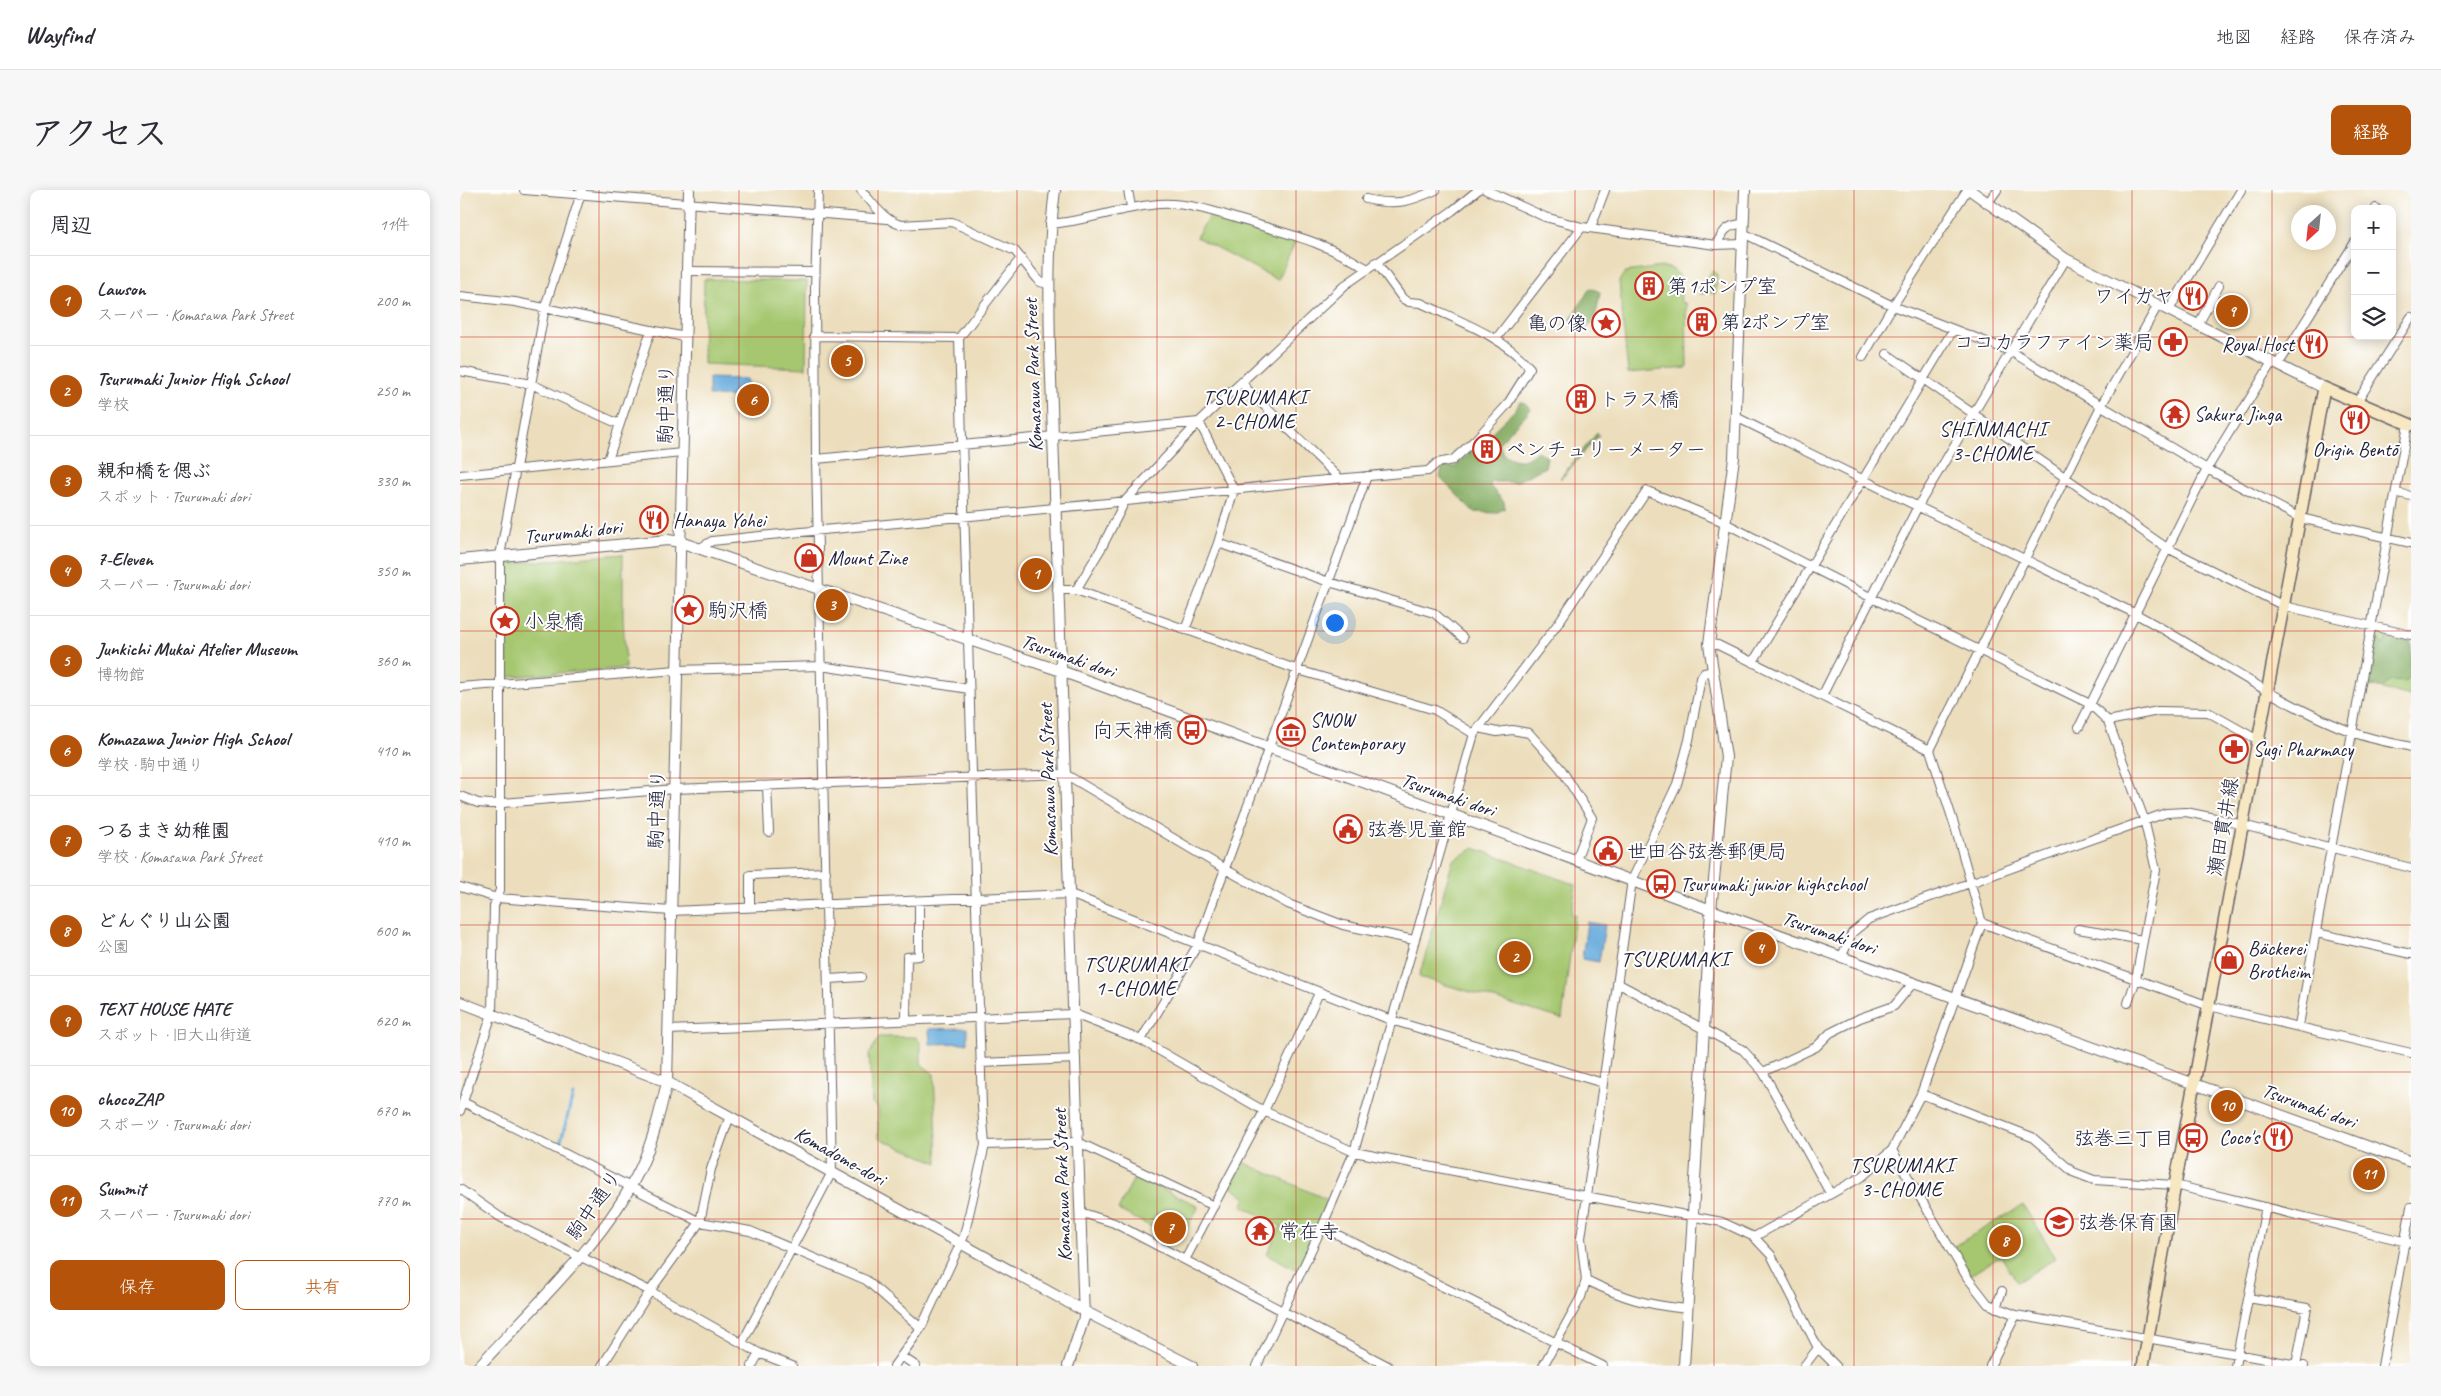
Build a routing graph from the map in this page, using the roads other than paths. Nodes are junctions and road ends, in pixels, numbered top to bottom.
1 (524, 190) edge
2 (689, 190) edge
3 (818, 190) edge
4 (861, 190) edge
5 (1055, 190) edge
6 (1128, 190) edge
7 (1436, 190) edge
8 (1478, 190) edge
9 (1486, 190) edge
10 (1604, 190) edge
11 (1744, 190) edge
12 (1969, 190) edge
13 (1997, 190) edge
14 (2241, 190) edge
15 (581, 192) edge
16 (1366, 199) dead end
17 (689, 202) junction
18 (1987, 204) junction
19 (1131, 207) junction
20 (818, 212) junction
21 (887, 219) junction
22 (1050, 224) junction
23 (1582, 227) junction
24 (1591, 227) junction
25 (1742, 228) junction
26 (1742, 244) junction
27 (1716, 245) junction
28 (2351, 248) edge
29 (1021, 258) junction
30 (2066, 259) junction
31 (1376, 262) junction
32 (1366, 268) junction
33 (687, 271) junction
34 (815, 272) junction
35 (1048, 284) junction
36 (2219, 286) dead end
37 (460, 296) edge
38 (2158, 305) junction
39 (1893, 306) junction
40 (545, 307) junction
41 (2169, 310) junction
42 (2411, 317) edge
43 (2198, 325) junction
44 (651, 330) junction
45 (1954, 330) junction
46 (1499, 335) dead end
47 (814, 336) junction
48 (685, 337) junction
49 (959, 338) junction
50 (2010, 352) junction
51 (1887, 354) dead end
52 (1863, 357) dead end
53 (2275, 363) junction
54 (460, 371) edge
55 (1923, 379) junction
56 (1242, 382) junction
57 (530, 384) junction
58 (2324, 388) junction
59 (2357, 402) junction
60 (2101, 406) junction
61 (1973, 414) junction
62 (1736, 417) junction
63 (1199, 422) junction
64 (619, 424) junction
65 (2410, 425) edge
66 (1052, 436) junction
67 (962, 446) junction
68 (682, 454) junction
69 (816, 459) junction
70 (608, 460) junction
71 (516, 469) junction
72 (2207, 469) junction
73 (460, 475) edge
74 (1367, 476) junction
75 (2066, 477) junction
76 (1339, 478) junction
77 (1863, 478) junction
78 (1234, 490) junction
79 (2398, 493) junction
80 (2411, 496) edge
81 (1125, 501) junction
82 (1918, 506) junction
83 (1055, 508) junction
84 (965, 516) junction
85 (2300, 518) junction
86 (1726, 525) junction
87 (817, 530) junction
88 (2389, 538) junction
89 (680, 542) junction
90 (1218, 543) junction
91 (2411, 544) edge
92 (700, 548) junction
93 (2167, 548) junction
94 (500, 556) junction
95 (2025, 559) junction
96 (460, 560) edge
97 (1810, 567) junction
98 (1329, 582) junction
99 (819, 589) junction
100 (1057, 590) junction
101 (1076, 590) junction
102 (1872, 598) junction
103 (2284, 606) junction
104 (2134, 613) junction
105 (2373, 626) junction
106 (1185, 630) junction
107 (2411, 635) edge
108 (1463, 638) dead end
109 (968, 641) junction
110 (1709, 644) junction
111 (1980, 650) junction
112 (1753, 662) junction
113 (821, 666) junction
114 (677, 670) junction
115 (1298, 670) junction
116 (1061, 671) junction
117 (1714, 671) junction
118 (500, 684) junction
119 (460, 687) edge
120 (969, 689) junction
121 (2267, 692) junction
122 (1822, 696) junction
123 (2090, 704) junction
124 (2108, 721) junction
125 (2079, 727) dead end
126 (1477, 731) junction
127 (2354, 733) junction
128 (2258, 740) junction
129 (2411, 747) edge
130 (1269, 749) junction
131 (1930, 750) junction
132 (1064, 774) junction
133 (973, 778) junction
134 (824, 783) junction
135 (767, 786) junction
136 (675, 790) junction
137 (460, 796) edge
138 (499, 803) junction
139 (1452, 814) junction
140 (2144, 820) junction
141 (2243, 824) junction
142 (769, 832) dead end
143 (2332, 847) junction
144 (1576, 860) junction
145 (2411, 868) edge
146 (1225, 869) junction
147 (826, 872) junction
148 (1632, 880) junction
149 (1970, 883) junction
150 (460, 887) edge
151 (1070, 894) junction
152 (497, 898) junction
153 (975, 898) junction
154 (919, 901) junction
155 (826, 904) junction
156 (750, 907) junction
157 (1710, 910) junction
158 (671, 911) junction
159 (1982, 923) junction
160 (2078, 928) dead end
161 (2317, 933) junction
162 (1414, 940) junction
163 (2142, 940) junction
164 (1197, 946) junction
165 (2411, 954) edge
166 (1842, 956) junction
167 (861, 977) dead end
168 (829, 979) junction
169 (2136, 979) junction
170 (1914, 982) junction
171 (1617, 983) junction
172 (1319, 993) junction
173 (1955, 997) junction
174 (460, 1002) edge
175 (2128, 1003) dead end
176 (2209, 1006) junction
177 (492, 1014) junction
178 (1074, 1014) junction
179 (979, 1018) junction
180 (906, 1020) junction
181 (1391, 1020) junction
182 (829, 1024) junction
183 (2299, 1026) junction
184 (1704, 1028) junction
185 (668, 1030) junction
186 (1141, 1040) junction
187 (2411, 1053) edge
188 (1076, 1059) junction
189 (980, 1063) junction
190 (1763, 1072) junction
191 (666, 1082) junction
192 (1603, 1083) junction
193 (2195, 1083) junction
194 (1921, 1094) junction
195 (463, 1102) junction
196 (460, 1111) edge
197 (1264, 1111) junction
198 (730, 1116) junction
199 (1078, 1142) junction
200 (985, 1145) junction
201 (1892, 1150) junction
202 (1354, 1152) junction
203 (2411, 1162) edge
204 (832, 1172) junction
205 (2175, 1185) junction
206 (630, 1187) junction
207 (460, 1189) edge
208 (1830, 1193) junction
209 (1586, 1195) junction
210 (1214, 1206) junction
211 (2266, 1207) junction
212 (2411, 1207) edge
213 (1081, 1215) junction
214 (1692, 1217) junction
215 (700, 1222) junction
216 (1322, 1227) junction
217 (1754, 1237) junction
218 (2408, 1242) edge
219 (961, 1243) junction
220 (792, 1249) junction
221 (578, 1257) junction
222 (1185, 1260) junction
223 (1586, 1280) junction
224 (650, 1290) junction
225 (2002, 1291) dead end
226 (2248, 1298) junction
227 (1996, 1308) junction
228 (1687, 1309) junction
229 (1082, 1310) junction
230 (1282, 1311) junction
231 (2016, 1315) junction
232 (920, 1328) junction
233 (2149, 1338) junction
234 (742, 1343) junction
235 (1556, 1343) junction
236 (1818, 1348) junction
237 (759, 1353) junction
238 (2237, 1354) junction
239 (901, 1356) junction
240 (2300, 1365) edge
241 (479, 1366) edge
242 (602, 1366) edge
243 (752, 1366) edge
244 (792, 1366) edge
245 (894, 1366) edge
246 (916, 1366) edge
247 (1068, 1366) edge
248 (1192, 1366) edge
249 (1257, 1366) edge
250 (1388, 1366) edge
251 (1543, 1366) edge
252 (1603, 1366) edge
253 (1684, 1366) edge
254 (1804, 1366) edge
255 (1836, 1366) edge
256 (1990, 1366) edge
257 (2144, 1366) edge
258 (2235, 1366) edge
259 (2382, 1366) edge

1 - 15 street
2 - 17 street, 駒中通り
3 - 20 street
4 - 21 street
5 - 22 street, Komasawa Park Street
6 - 19 street
7 - 16 street
8 - 31 street
9 - 23 street
10 - 24 street
11 - 25 street
12 - 18 street
12 - 39 street
13 - 18 street
14 - 41 street
15 - 17 street
15 - 40 street
17 - 20 street
17 - 33 street, 駒中通り
18 - 30 street
19 - 22 street
19 - 32 street
20 - 21 street
20 - 34 street
21 - 29 street
22 - 35 street, Komasawa Park Street
23 - 24 street
23 - 46 street
24 - 27 street
25 - 26 street
25 - 27 street
25 - 39 street
26 - 27 street
26 - 62 street
28 - 53 street
29 - 35 street
29 - 49 street
30 - 38 street
30 - 50 street
31 - 32 street
31 - 74 street
32 - 56 street
33 - 34 street
33 - 48 street, 駒中通り
34 - 47 street
35 - 66 street, Komasawa Park Street
36 - 43 street
37 - 40 street
38 - 41 street
38 - 60 street
39 - 45 street
39 - 52 street
40 - 44 street
40 - 57 street
41 - 43 street
42 - 59 street
43 - 53 street
44 - 48 street
44 - 64 street
45 - 50 street
45 - 55 street
47 - 49 street
47 - 69 street
48 - 68 street, 駒中通り
49 - 67 street
50 - 60 street
50 - 61 street
51 - 55 street
53 - 58 street
53 - 72 street
54 - 57 street
55 - 61 street
55 - 77 street
56 - 63 street
56 - 76 street
57 - 64 street
57 - 71 street
58 - 59 main road
58 - 85 main road, 瀬田貫井線
59 - 65 main road
60 - 72 street
60 - 75 street
61 - 75 street
61 - 82 street
62 - 77 street
62 - 86 street
63 - 66 street
63 - 78 street
63 - 81 street
64 - 70 street
65 - 79 street
66 - 67 street
66 - 83 street, Komasawa Park Street
67 - 69 street
67 - 84 street
68 - 70 street
68 - 89 street, 駒中通り
69 - 87 street
70 - 71 street
71 - 73 street
71 - 94 street
72 - 85 street
72 - 93 street
74 - 76 street
74 - 98 street
75 - 93 street
75 - 95 street
76 - 78 street
77 - 82 street
77 - 97 street
78 - 81 street
78 - 90 street
79 - 80 street
79 - 88 street
81 - 83 street
81 - 101 street
82 - 95 street
82 - 102 street
83 - 84 street
83 - 100 street, Komasawa Park Street
84 - 87 street
84 - 109 street
85 - 88 street
85 - 103 main road, 瀬田貫井線
86 - 97 street
86 - 110 street
86 - 126 street
87 - 92 street
87 - 99 street
88 - 91 street
88 - 105 street
89 - 92 street, Tsurumaki dori
89 - 94 street, Tsurumaki dori
89 - 114 street, 駒中通り
90 - 98 street
90 - 106 street
92 - 99 street, Tsurumaki dori
93 - 103 street
93 - 104 street
94 - 96 street, Tsurumaki dori
94 - 118 street
95 - 104 street
95 - 111 street
97 - 102 street
97 - 112 street
98 - 108 street
98 - 115 street
99 - 109 street, Tsurumaki dori
99 - 113 street
100 - 101 street
100 - 116 street, Komasawa Park Street
101 - 106 street
102 - 111 street
102 - 122 street
103 - 105 street
103 - 121 main road, 瀬田貫井線
104 - 121 street
104 - 123 street
105 - 107 street
105 - 127 street
106 - 115 street
109 - 116 street, Tsurumaki dori
109 - 120 street
110 - 112 street
110 - 117 street
111 - 123 street
111 - 131 street
112 - 122 street
113 - 114 street
113 - 120 street
113 - 134 street
114 - 118 street
114 - 136 street, 駒中通り
115 - 126 street
115 - 130 street
116 - 130 street, Tsurumaki dori
116 - 132 street, Komasawa Park Street
117 - 148 street
117 - 157 street
118 - 119 street
118 - 138 street
120 - 133 street
121 - 127 street
121 - 128 main road, 瀬田貫井線
122 - 131 street
123 - 124 street
123 - 125 street
124 - 128 street
124 - 140 street
126 - 139 street
126 - 144 street
127 - 129 street
127 - 143 street
128 - 141 main road, 瀬田貫井線
130 - 139 street, Tsurumaki dori
130 - 146 street
131 - 149 street
132 - 133 street
132 - 146 street
132 - 151 street, Komasawa Park Street
133 - 134 street
133 - 153 street
134 - 135 street
134 - 147 street
135 - 136 street
135 - 142 street
136 - 138 street
136 - 158 street, 駒中通り
137 - 138 street
138 - 152 street
139 - 144 street, Tsurumaki dori
139 - 162 street
140 - 141 street
140 - 149 street
140 - 163 street
141 - 143 street
141 - 176 main road, 瀬田貫井線
143 - 145 street
143 - 161 street
144 - 148 street, Tsurumaki dori
146 - 162 street
146 - 164 street
147 - 155 street
147 - 156 street
148 - 157 street, Tsurumaki dori
148 - 171 street
149 - 159 street
149 - 166 street
150 - 152 street
151 - 153 street
151 - 164 street
151 - 178 street, Komasawa Park Street
152 - 158 street
152 - 177 street
153 - 154 street
153 - 179 street
154 - 155 street
154 - 180 street
155 - 156 street
155 - 168 street
156 - 158 street
157 - 166 street, Tsurumaki dori
157 - 184 street
158 - 185 street, 駒中通り
159 - 169 street
159 - 173 street
160 - 163 street
161 - 165 street
161 - 183 street
162 - 181 street
163 - 169 street
164 - 172 street
164 - 186 street
166 - 170 street, Tsurumaki dori
167 - 168 street
168 - 182 street
169 - 175 street
169 - 176 street
170 - 173 street, Tsurumaki dori
170 - 190 street
171 - 184 street
171 - 192 street
172 - 181 street
172 - 197 street
173 - 193 street, Tsurumaki dori
173 - 194 street
174 - 177 street, Komadome-dori
176 - 183 street
176 - 193 main road, 瀬田貫井線
177 - 191 street, Komadome-dori
177 - 195 street
178 - 179 street
178 - 186 street
178 - 188 street, Komasawa Park Street
179 - 180 street
179 - 189 street
180 - 182 street
181 - 192 street
181 - 202 street
182 - 185 street
182 - 204 street
183 - 187 street
184 - 190 street
184 - 214 street
185 - 191 street, 駒中通り
186 - 197 street
188 - 189 street
188 - 199 street, Komasawa Park Street
189 - 200 street
190 - 208 street
191 - 198 street, Komadome-dori
191 - 206 street, 駒中通り
192 - 209 street
193 - 203 street, Tsurumaki dori
193 - 205 main road, 瀬田貫井線
194 - 201 street
194 - 205 street
195 - 196 street
195 - 206 street
197 - 202 street
197 - 210 street
198 - 204 street, Komadome-dori
198 - 215 street
199 - 200 street
199 - 210 street
199 - 213 street, Komasawa Park Street
200 - 219 street
201 - 208 street
201 - 227 street
202 - 209 street
202 - 216 street
204 - 219 street, Komadome-dori
204 - 220 street
205 - 211 street
205 - 233 main road, 瀬田貫井線
206 - 215 street
206 - 221 street, 駒中通り
207 - 221 street
208 - 217 street
209 - 214 street
209 - 223 street
210 - 222 street
211 - 218 street
211 - 226 street
212 - 218 street
213 - 222 street
213 - 229 street, Komasawa Park Street
214 - 217 street
214 - 228 street
215 - 220 street
215 - 224 street
216 - 230 street
216 - 235 street
217 - 236 street
218 - 259 street
219 - 229 street, Komadome-dori
219 - 232 street
220 - 232 street
220 - 234 street
221 - 224 street
221 - 241 street, 駒中通り
222 - 230 street
223 - 228 street
223 - 235 street
224 - 234 street
224 - 242 street
225 - 227 street
226 - 238 street
226 - 240 street
227 - 231 street
228 - 253 street
229 - 247 street, Komasawa Park Street
229 - 248 street, Komadome-dori
230 - 249 street
230 - 250 street
231 - 233 street
231 - 256 street
232 - 239 street
233 - 238 street
233 - 257 main road, 瀬田貫井線
234 - 237 street
235 - 251 street
235 - 252 street
236 - 254 street
236 - 255 street
237 - 243 street
237 - 244 street
238 - 240 street
238 - 258 street
239 - 245 street
239 - 246 street

